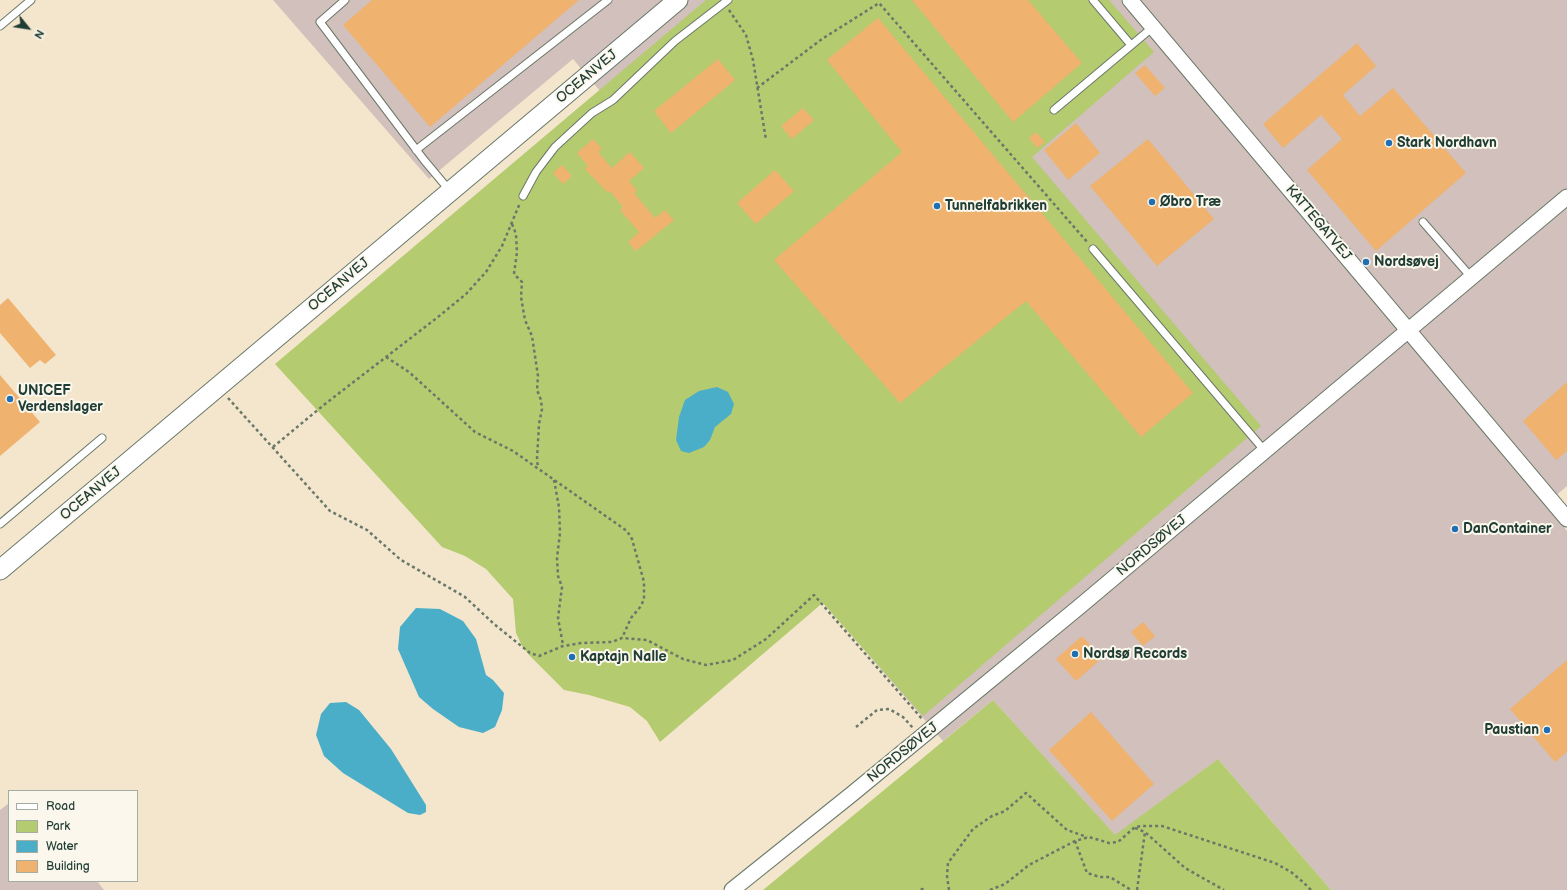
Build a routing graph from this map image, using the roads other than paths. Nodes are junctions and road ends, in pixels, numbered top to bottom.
1 (31, 0) edge
2 (345, 0) edge
3 (608, 0) edge
4 (678, 0) edge
5 (1093, 0) edge
6 (1130, 0) edge
7 (724, 1) edge
8 (0, 26) edge
9 (1153, 27) junction
10 (1132, 45) junction
11 (1054, 110) dead end
12 (416, 150) junction
13 (450, 192) junction
14 (523, 196) road end
15 (1567, 197) edge
16 (1423, 222) dead end
17 (1093, 249) road end
18 (1471, 277) junction
19 (1408, 331) junction
20 (102, 438) dead end
21 (1264, 450) junction
22 (1567, 519) edge
23 (0, 524) edge
24 (0, 570) edge
25 (732, 890) edge

1 - 8 lane
2 - 12 lane
3 - 12 lane
4 - 13 street, OCEANVEJ
5 - 10 lane
6 - 9 street, KATTEGATVEJ
7 - 14 lane
9 - 10 lane
9 - 19 street, KATTEGATVEJ
10 - 11 lane
12 - 13 lane
13 - 24 street, OCEANVEJ
15 - 18 street, NORDSØVEJ
16 - 18 lane
17 - 21 lane
18 - 19 street, NORDSØVEJ
19 - 21 street, NORDSØVEJ
19 - 22 street, KATTEGATVEJ
20 - 23 lane
21 - 25 street, NORDSØVEJ

